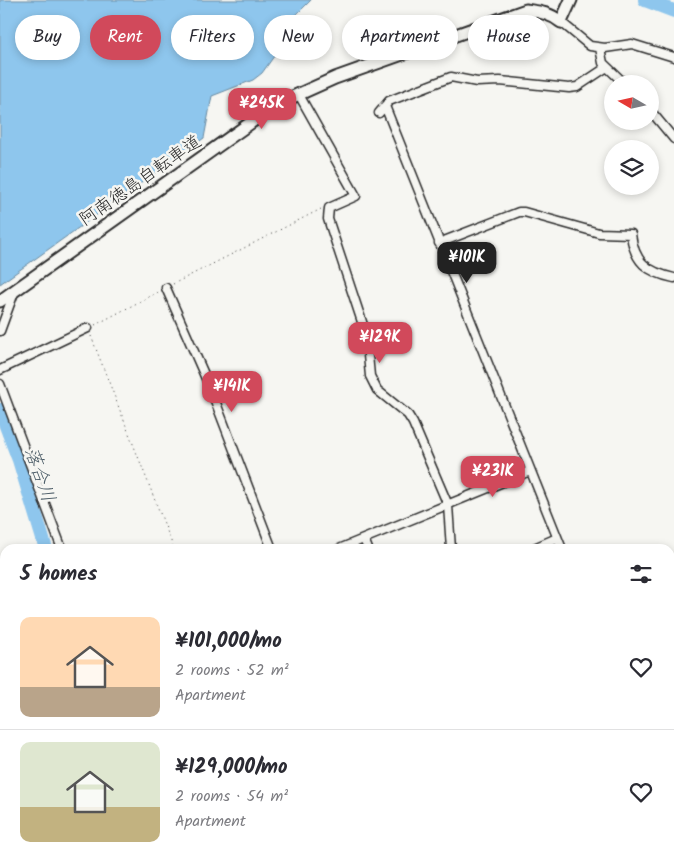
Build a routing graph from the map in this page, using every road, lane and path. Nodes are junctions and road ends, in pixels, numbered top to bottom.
1 (571, 0) edge
2 (561, 22) junction
3 (600, 53) junction
4 (674, 58) edge
5 (607, 67) junction
6 (616, 75) edge
7 (298, 93) junction
8 (385, 106) junction
9 (379, 113) dead end
10 (659, 121) edge
11 (674, 139) edge
12 (329, 208) junction
13 (439, 243) junction
14 (674, 278) edge
15 (166, 288) junction
16 (16, 290) junction
17 (0, 301) edge
18 (88, 328) junction
19 (0, 331) edge
20 (0, 370) edge
21 (0, 384) edge
22 (530, 471) junction
23 (448, 506) junction
24 (557, 538) junction
25 (364, 539) junction
26 (60, 544) edge
27 (172, 544) edge
28 (270, 544) edge
29 (352, 544) edge
30 (366, 544) edge
31 (451, 544) edge
32 (543, 544) edge
33 (560, 544) edge

1 - 2 main road
2 - 3 street
2 - 7 main road, 阿南徳島自転車道
3 - 4 street
3 - 5 street
5 - 6 street
5 - 8 street
7 - 12 street
7 - 16 main road, 阿南徳島自転車道
8 - 9 street
8 - 13 street
10 - 11 street
12 - 15 path
12 - 23 street
13 - 14 street
13 - 22 street
15 - 18 path
15 - 28 street
16 - 17 main road, 阿南徳島自転車道
16 - 19 street
18 - 20 street
18 - 27 path
21 - 26 street
22 - 23 street
22 - 24 street
23 - 25 street
23 - 31 street
24 - 32 street
24 - 33 street
25 - 29 street
25 - 30 street

